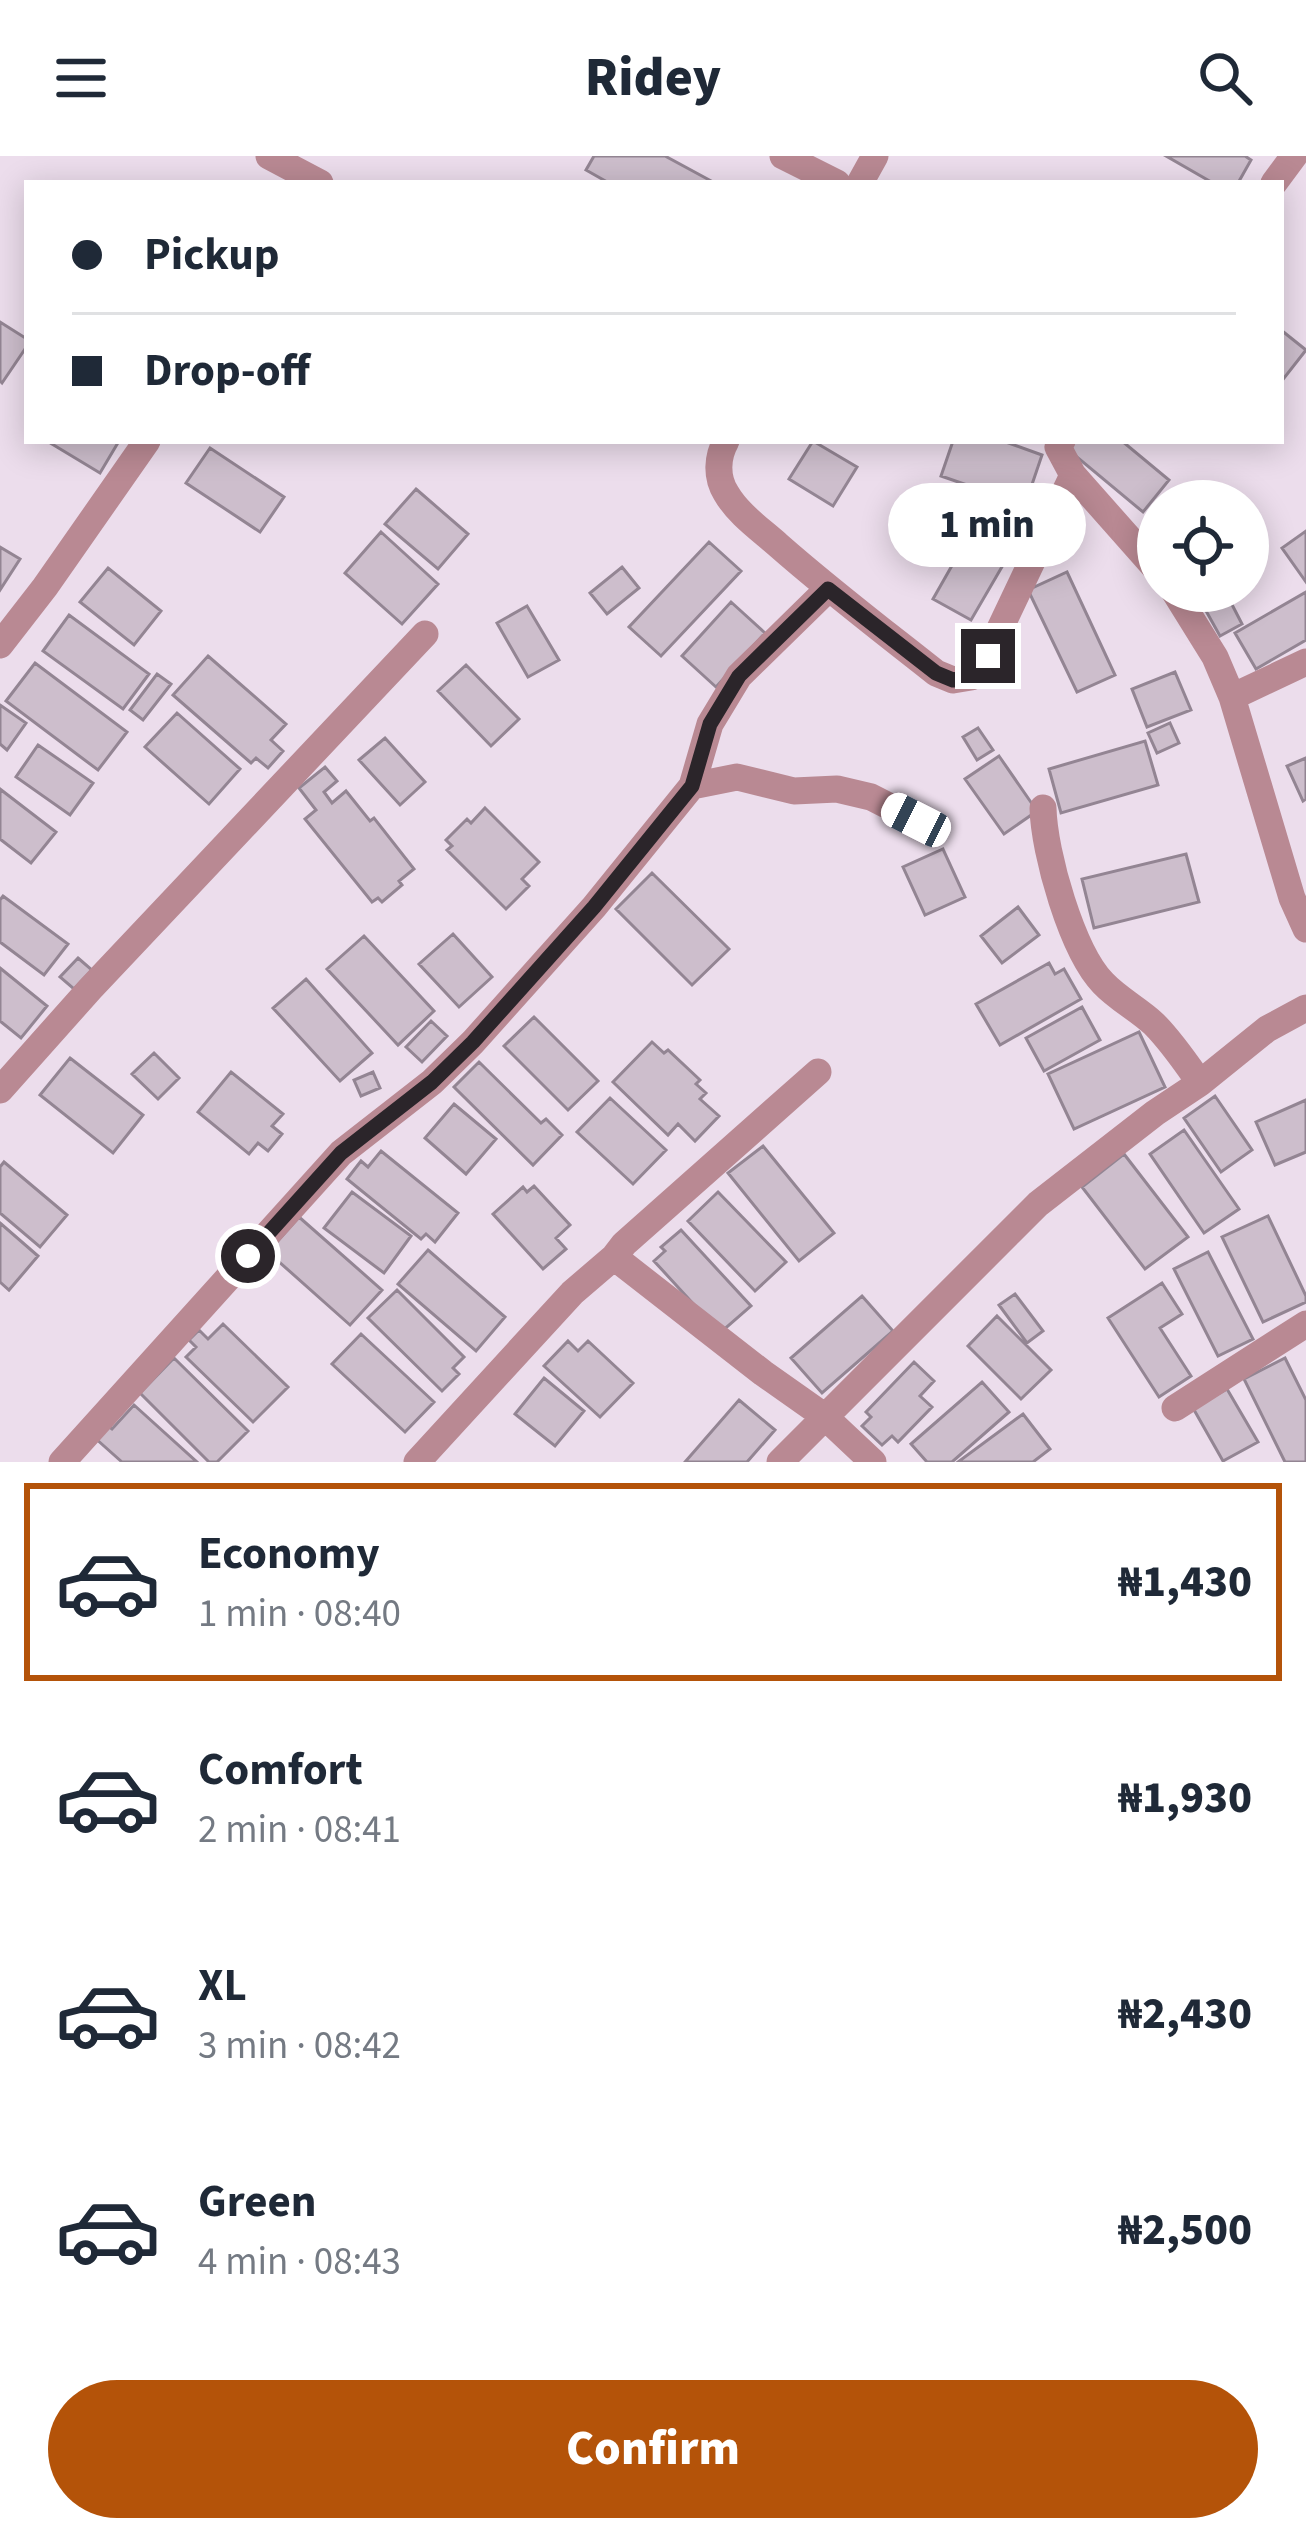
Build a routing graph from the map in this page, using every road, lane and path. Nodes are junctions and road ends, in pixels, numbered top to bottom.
1 (269, 156) edge
2 (783, 156) edge
3 (314, 180) edge
4 (831, 180) edge
5 (144, 444) edge
6 (724, 444) edge
7 (1060, 444) edge
8 (1073, 475) junction
9 (1137, 547) edge
10 (828, 589) junction
11 (1187, 612) edge
12 (424, 634) dead end
13 (0, 645) edge
14 (1306, 662) edge
15 (1232, 697) junction
16 (692, 786) junction
17 (1043, 808) dead end
18 (916, 820) dead end
19 (1306, 928) edge
20 (1306, 1008) edge
21 (818, 1072) dead end
22 (1200, 1083) junction
23 (0, 1090) edge
24 (614, 1257) junction
25 (1306, 1324) edge
26 (1175, 1408) dead end
27 (824, 1415) junction
28 (62, 1462) edge
29 (417, 1462) edge
30 (781, 1462) edge
31 (873, 1462) edge

1 - 3 street
2 - 4 street
5 - 13 street
6 - 10 street
7 - 8 street
8 - 9 street
8 - 10 street
10 - 16 street
11 - 15 street
12 - 23 street
14 - 15 street
15 - 19 street
16 - 18 street
16 - 28 street
17 - 22 street
20 - 22 street
21 - 24 street
22 - 27 street
24 - 27 street
24 - 29 street
25 - 26 street
27 - 30 street
27 - 31 street

